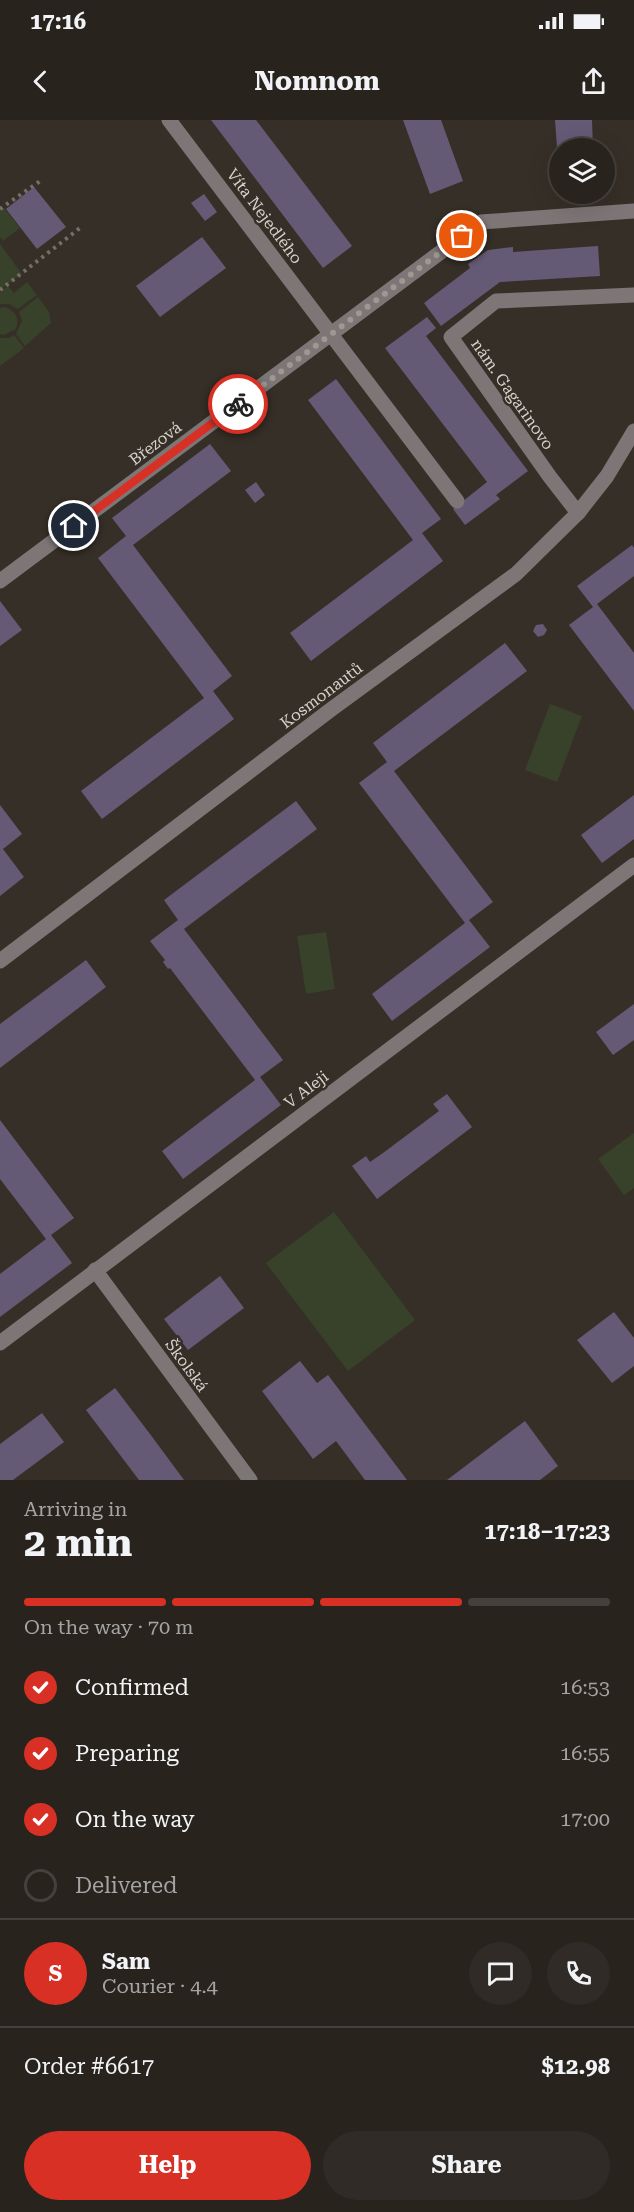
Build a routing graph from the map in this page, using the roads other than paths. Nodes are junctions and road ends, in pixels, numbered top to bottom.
1 (169, 120) edge
2 (634, 211) edge
3 (634, 295) edge
4 (332, 333) junction
5 (634, 431) edge
6 (457, 501) dead end
7 (578, 513) junction
8 (0, 581) edge
9 (634, 865) edge
10 (0, 961) edge
11 (95, 1270) junction
12 (0, 1343) edge
13 (250, 1480) edge

1 - 4 street, Víta Nejedlého
2 - 4 street, Březová
3 - 7 street, nám. Gagarinovo
4 - 6 street
4 - 8 street, Březová
5 - 7 street, Kosmonautů
7 - 10 street, Kosmonautů
9 - 11 street, V Aleji
11 - 12 street, V Aleji
11 - 13 street, Školská

